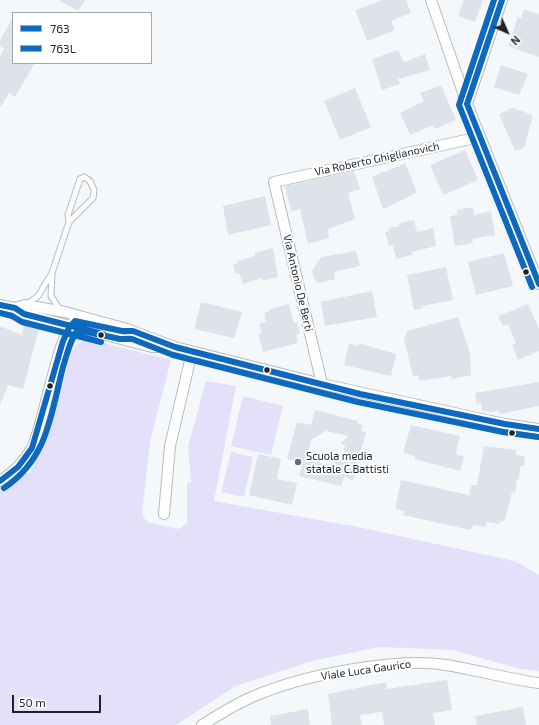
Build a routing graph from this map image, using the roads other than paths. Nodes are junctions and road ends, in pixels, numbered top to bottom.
1 (431, 0) edge
2 (502, 0) edge
3 (467, 104) junction
4 (480, 137) junction
5 (274, 182) joint
6 (69, 222) junction
7 (52, 273) junction
8 (539, 284) edge
9 (0, 304) edge
10 (25, 305) junction
11 (15, 308) junction
12 (65, 312) junction
13 (70, 326) junction
14 (133, 331) junction
15 (175, 348) junction
16 (192, 352) junction
17 (322, 384) junction
18 (539, 429) edge
19 (0, 481) edge
20 (164, 514) dead end
21 (539, 683) edge
22 (202, 725) edge

1 - 3 street
2 - 3 street
3 - 4 street
4 - 5 street, Via Roberto Ghiglianovich
4 - 8 street
5 - 17 street, Via Antonio De Berti
6 - 6 lane
6 - 7 lane
7 - 10 lane
7 - 12 lane
9 - 11 street
10 - 11 street
10 - 12 street
11 - 13 street
12 - 14 street
13 - 14 street
13 - 15 street
13 - 19 street
14 - 15 street
15 - 16 street
16 - 17 street
16 - 20 street
17 - 18 street
21 - 22 street, Viale Luca Gaurico

